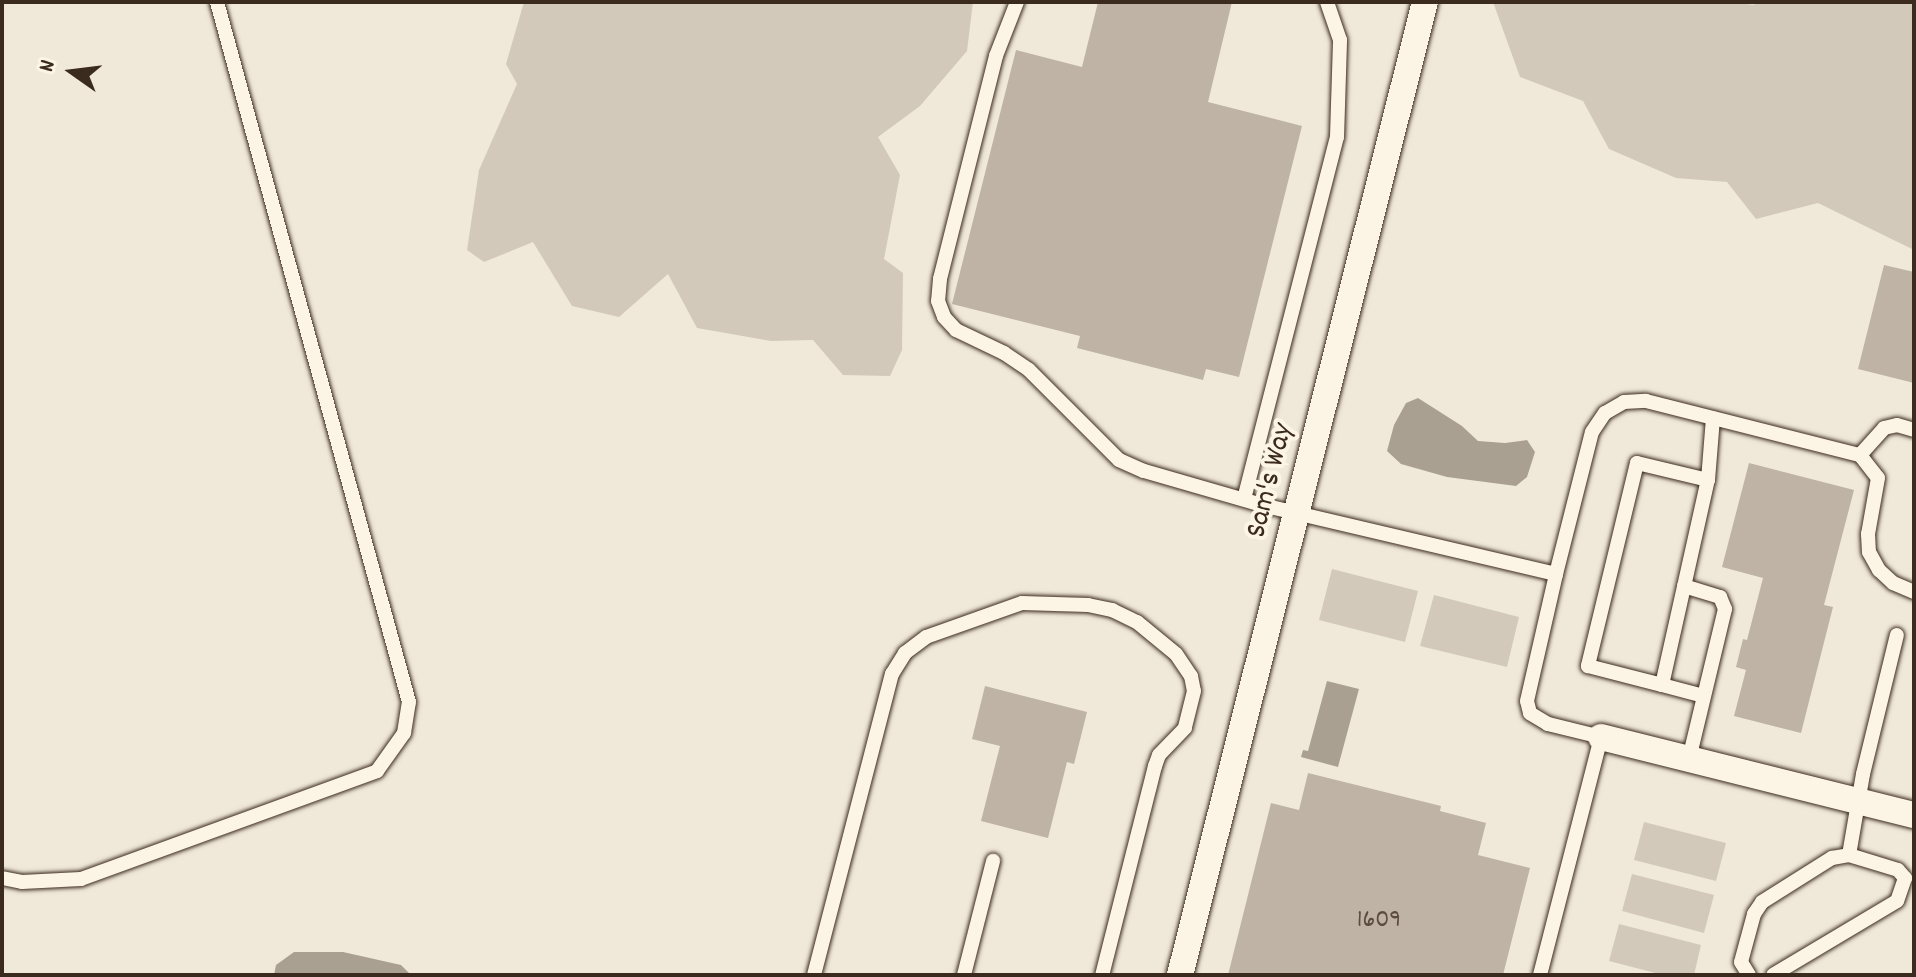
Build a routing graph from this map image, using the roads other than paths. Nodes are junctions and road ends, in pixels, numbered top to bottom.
1 (217, 2) edge
2 (1017, 2) edge
3 (1327, 2) edge
4 (1425, 2) edge
5 (1713, 418) junction
6 (1914, 430) edge
7 (1860, 455) junction
8 (1708, 480) junction
9 (1244, 499) junction
10 (1297, 513) junction
11 (1556, 574) junction
12 (1684, 586) junction
13 (1914, 592) edge
14 (1897, 635) dead end
15 (1662, 685) junction
16 (1704, 696) junction
17 (1601, 737) junction
18 (1689, 759) junction
19 (1860, 802) junction
20 (1914, 815) edge
21 (1849, 855) junction
22 (993, 861) dead end
23 (2, 878) edge
24 (814, 975) edge
25 (964, 975) edge
26 (1102, 975) edge
27 (1180, 975) edge
28 (1540, 975) edge
29 (1749, 975) edge
30 (1773, 975) edge

1 - 23 lane
2 - 9 lane
3 - 9 lane
4 - 10 street, Sam's Way
5 - 7 lane
5 - 8 lane
5 - 11 lane
6 - 7 lane
7 - 13 lane
8 - 12 lane
8 - 15 lane
9 - 10 lane
10 - 11 lane
10 - 27 street, Sam's Way
11 - 17 lane
12 - 15 lane
12 - 16 lane
14 - 19 lane
15 - 16 lane
16 - 18 lane
17 - 18 street
17 - 28 lane
18 - 19 street
19 - 20 street
19 - 21 lane
21 - 29 lane
21 - 30 lane
22 - 25 lane
24 - 26 lane

